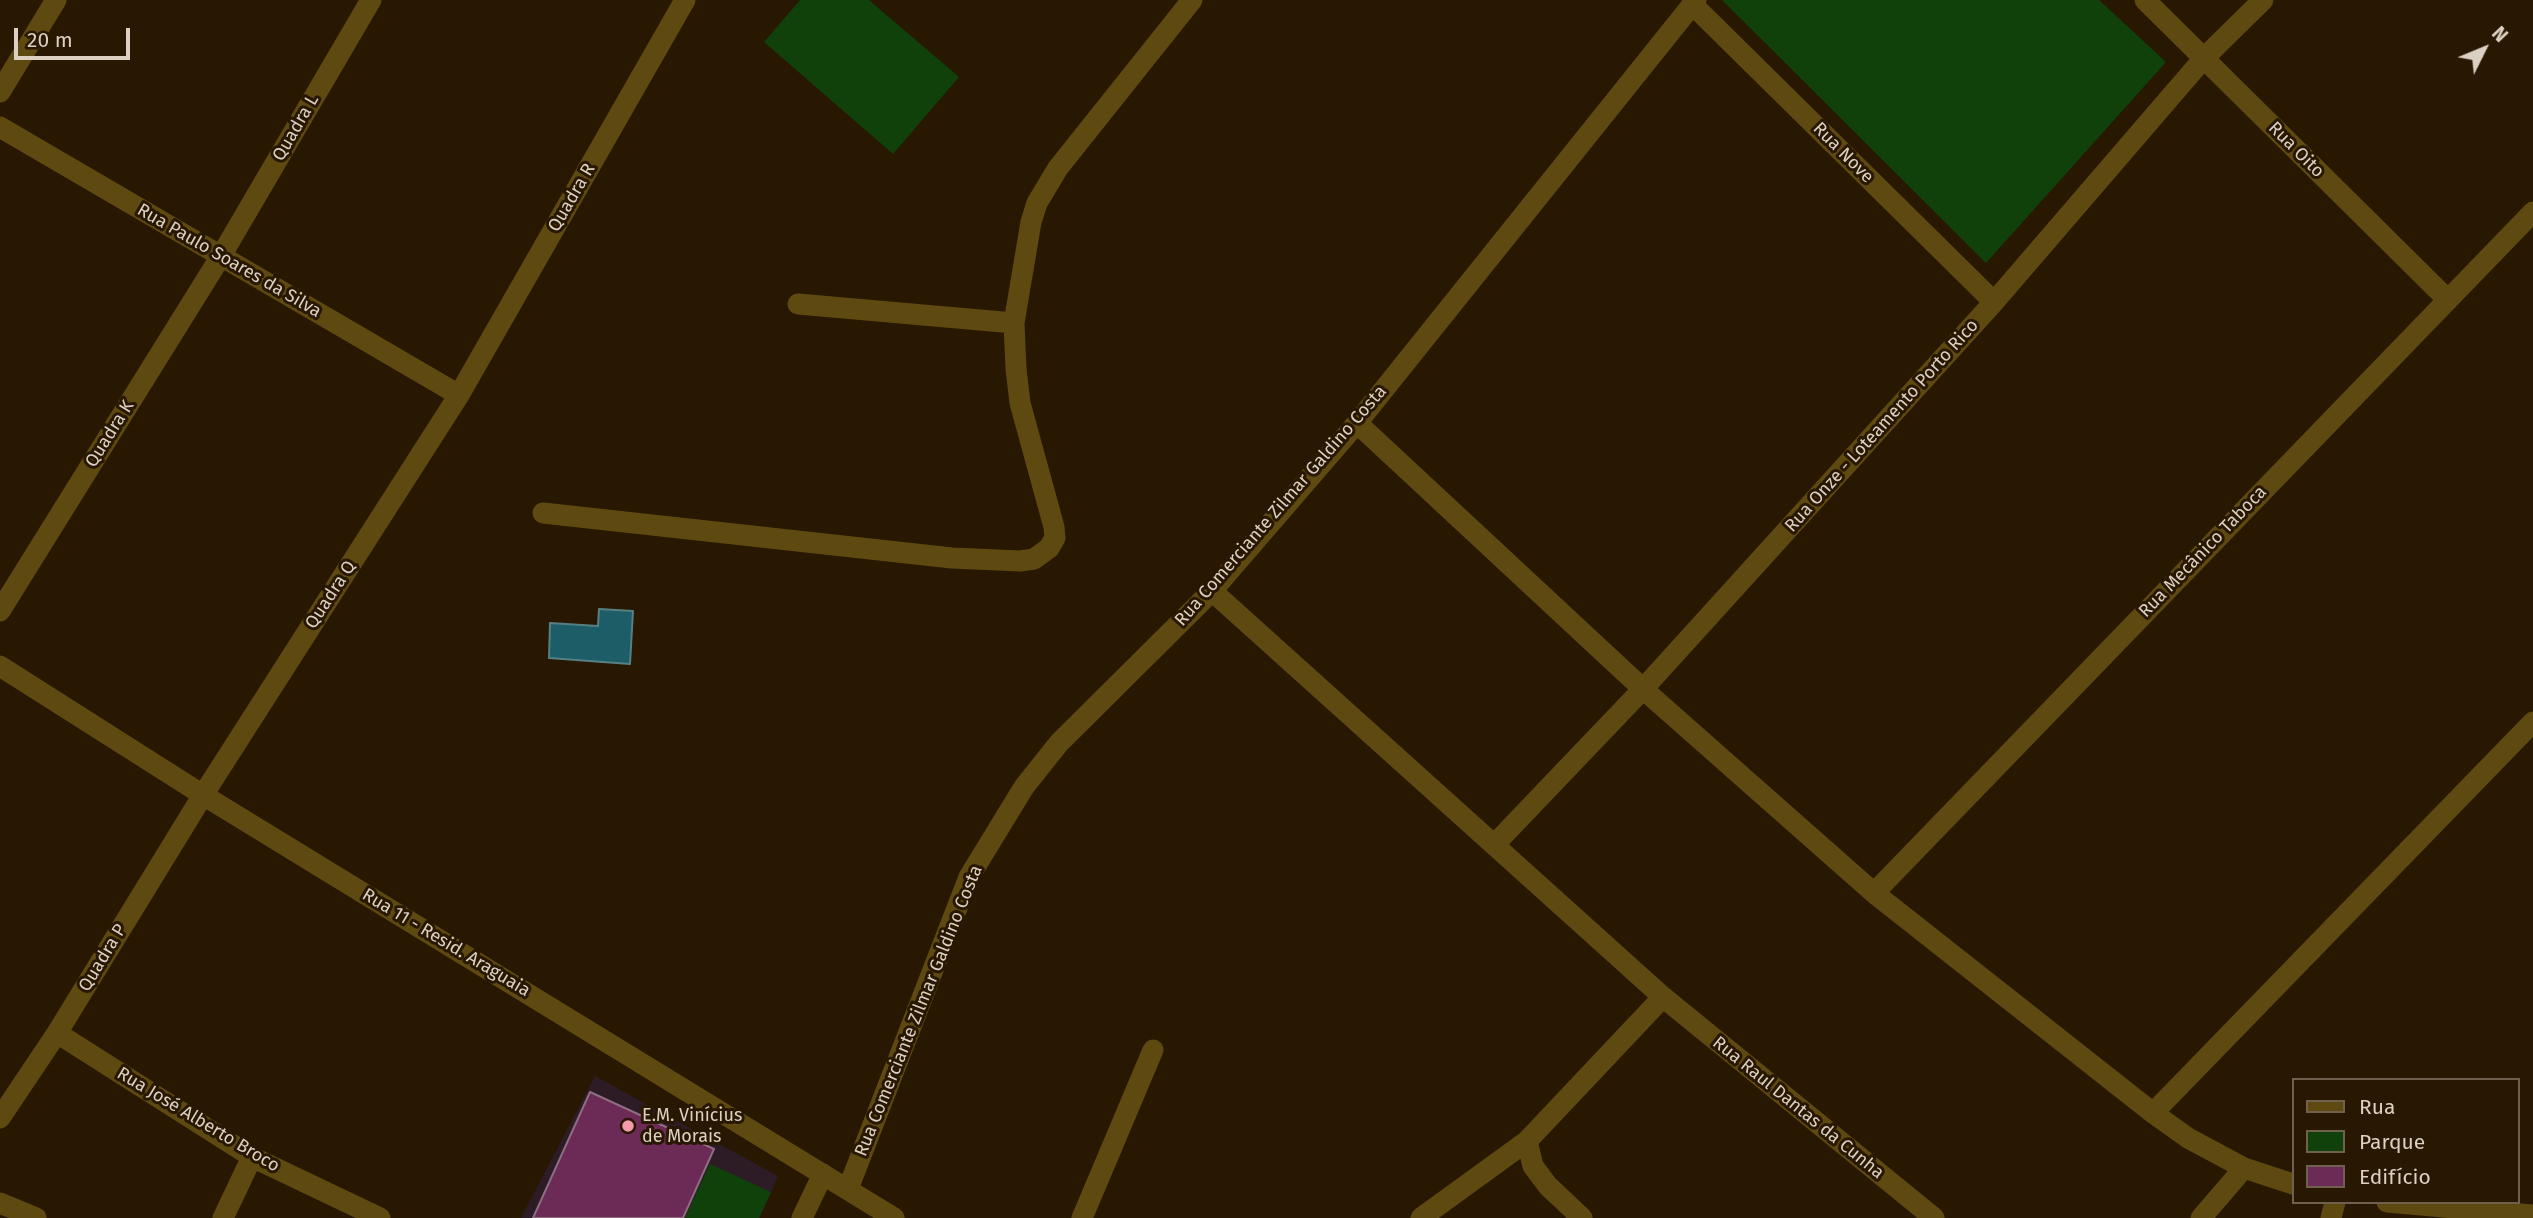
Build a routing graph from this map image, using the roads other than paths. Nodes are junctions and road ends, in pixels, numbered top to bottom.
1 (56, 0) edge
2 (371, 0) edge
3 (685, 0) edge
4 (1192, 0) edge
5 (2145, 0) edge
6 (2263, 0) edge
7 (1695, 2) edge
8 (2204, 58) junction
9 (0, 92) edge
10 (0, 127) edge
11 (2533, 212) edge
12 (221, 256) junction
13 (2448, 300) junction
14 (1994, 302) junction
15 (798, 304) dead end
16 (1014, 323) junction
17 (459, 395) junction
18 (1357, 423) junction
19 (543, 513) dead end
20 (1212, 591) junction
21 (0, 611) edge
22 (0, 666) edge
23 (1643, 689) junction
24 (2533, 722) edge
25 (203, 795) junction
26 (1494, 845) junction
27 (1874, 893) junction
28 (1662, 997) junction
29 (57, 1033) junction
30 (1153, 1050) dead end
31 (2152, 1113) junction
32 (0, 1118) edge
33 (1527, 1141) junction
34 (253, 1157) junction
35 (2244, 1167) junction
36 (823, 1174) junction
37 (2292, 1184) edge
38 (848, 1189) junction
39 (0, 1203) edge
40 (2409, 1204) edge
41 (2533, 1215) edge
42 (36, 1218) edge
43 (223, 1218) edge
44 (380, 1218) edge
45 (802, 1218) edge
46 (894, 1218) edge
47 (1082, 1218) edge
48 (1421, 1218) edge
49 (1582, 1218) edge
50 (1934, 1218) edge
51 (2201, 1218) edge

1 - 9 street
2 - 12 street, Quadra L
3 - 17 street, Quadra R
4 - 16 street
5 - 8 street, Rua Oito
6 - 8 street, Rua Onze - Loteamento Porto Rico
7 - 14 street, Rua Nove
7 - 18 street, Rua Comerciante Zilmar Galdino Costa
8 - 13 street, Rua Oito
8 - 14 street, Rua Onze - Loteamento Porto Rico
10 - 12 street, Rua Paulo Soares da Silva
11 - 13 street, Rua Mecânico Taboca
12 - 17 street, Rua Paulo Soares da Silva
12 - 21 street, Quadra K
13 - 27 street, Rua Mecânico Taboca
14 - 23 street, Rua Onze - Loteamento Porto Rico
15 - 16 street
16 - 19 street
17 - 25 street, Quadra Q
18 - 20 street, Rua Comerciante Zilmar Galdino Costa
18 - 23 street
20 - 26 street, Rua Raul Dantas da Cunha
20 - 38 street, Rua Comerciante Zilmar Galdino Costa
22 - 25 street, Rua 11 - Resid. Araguaia
23 - 26 street, Rua Onze - Loteamento Porto Rico
23 - 27 street
24 - 31 street
25 - 29 street, Quadra P
25 - 36 street, Rua 11 - Resid. Araguaia
26 - 28 street, Rua Raul Dantas da Cunha
27 - 31 street
28 - 33 street
28 - 50 street, Rua Raul Dantas da Cunha
29 - 32 street, Quadra P
29 - 34 street, Rua José Alberto Broco
30 - 47 street
31 - 35 street
33 - 48 street
33 - 49 street
34 - 43 street
34 - 44 street, Rua José Alberto Broco
35 - 37 street
35 - 51 street
36 - 38 street, Rua 11 - Resid. Araguaia
36 - 45 street
38 - 46 street, Rua 11 - Resid. Araguaia
39 - 42 street
40 - 41 street

